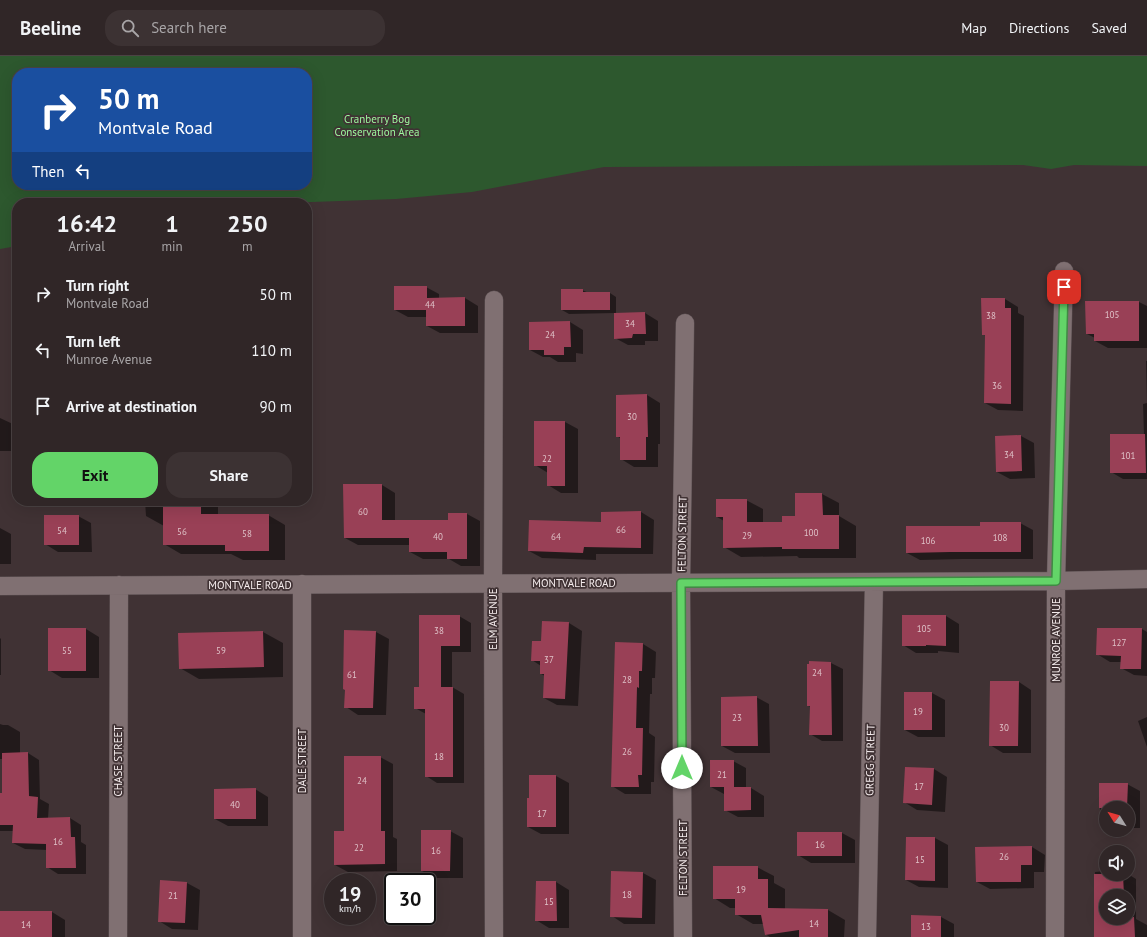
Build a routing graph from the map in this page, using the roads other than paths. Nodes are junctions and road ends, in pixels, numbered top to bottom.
1 (1064, 271) dead end
2 (494, 300) dead end
3 (685, 323) dead end
4 (1147, 579) edge
5 (1056, 581) junction
6 (874, 582) junction
7 (681, 583) junction
8 (302, 584) junction
9 (493, 584) junction
10 (119, 585) junction
11 (0, 586) edge
12 (118, 937) edge
13 (302, 937) edge
14 (494, 937) edge
15 (683, 937) edge
16 (867, 937) edge
17 (1055, 937) edge

1 - 5 street, MUNROE AVENUE
2 - 9 street, ELM AVENUE
3 - 7 street, FELTON STREET
4 - 5 street, MONTVALE ROAD
5 - 6 street, MONTVALE ROAD
5 - 17 street, MUNROE AVENUE
6 - 7 street, MONTVALE ROAD
6 - 16 street, GREGG STREET
7 - 9 street, MONTVALE ROAD
7 - 15 street, FELTON STREET
8 - 9 street, MONTVALE ROAD
8 - 10 street, MONTVALE ROAD
8 - 13 street, DALE STREET
9 - 14 street, ELM AVENUE
10 - 11 street, MONTVALE ROAD
10 - 12 street, CHASE STREET

